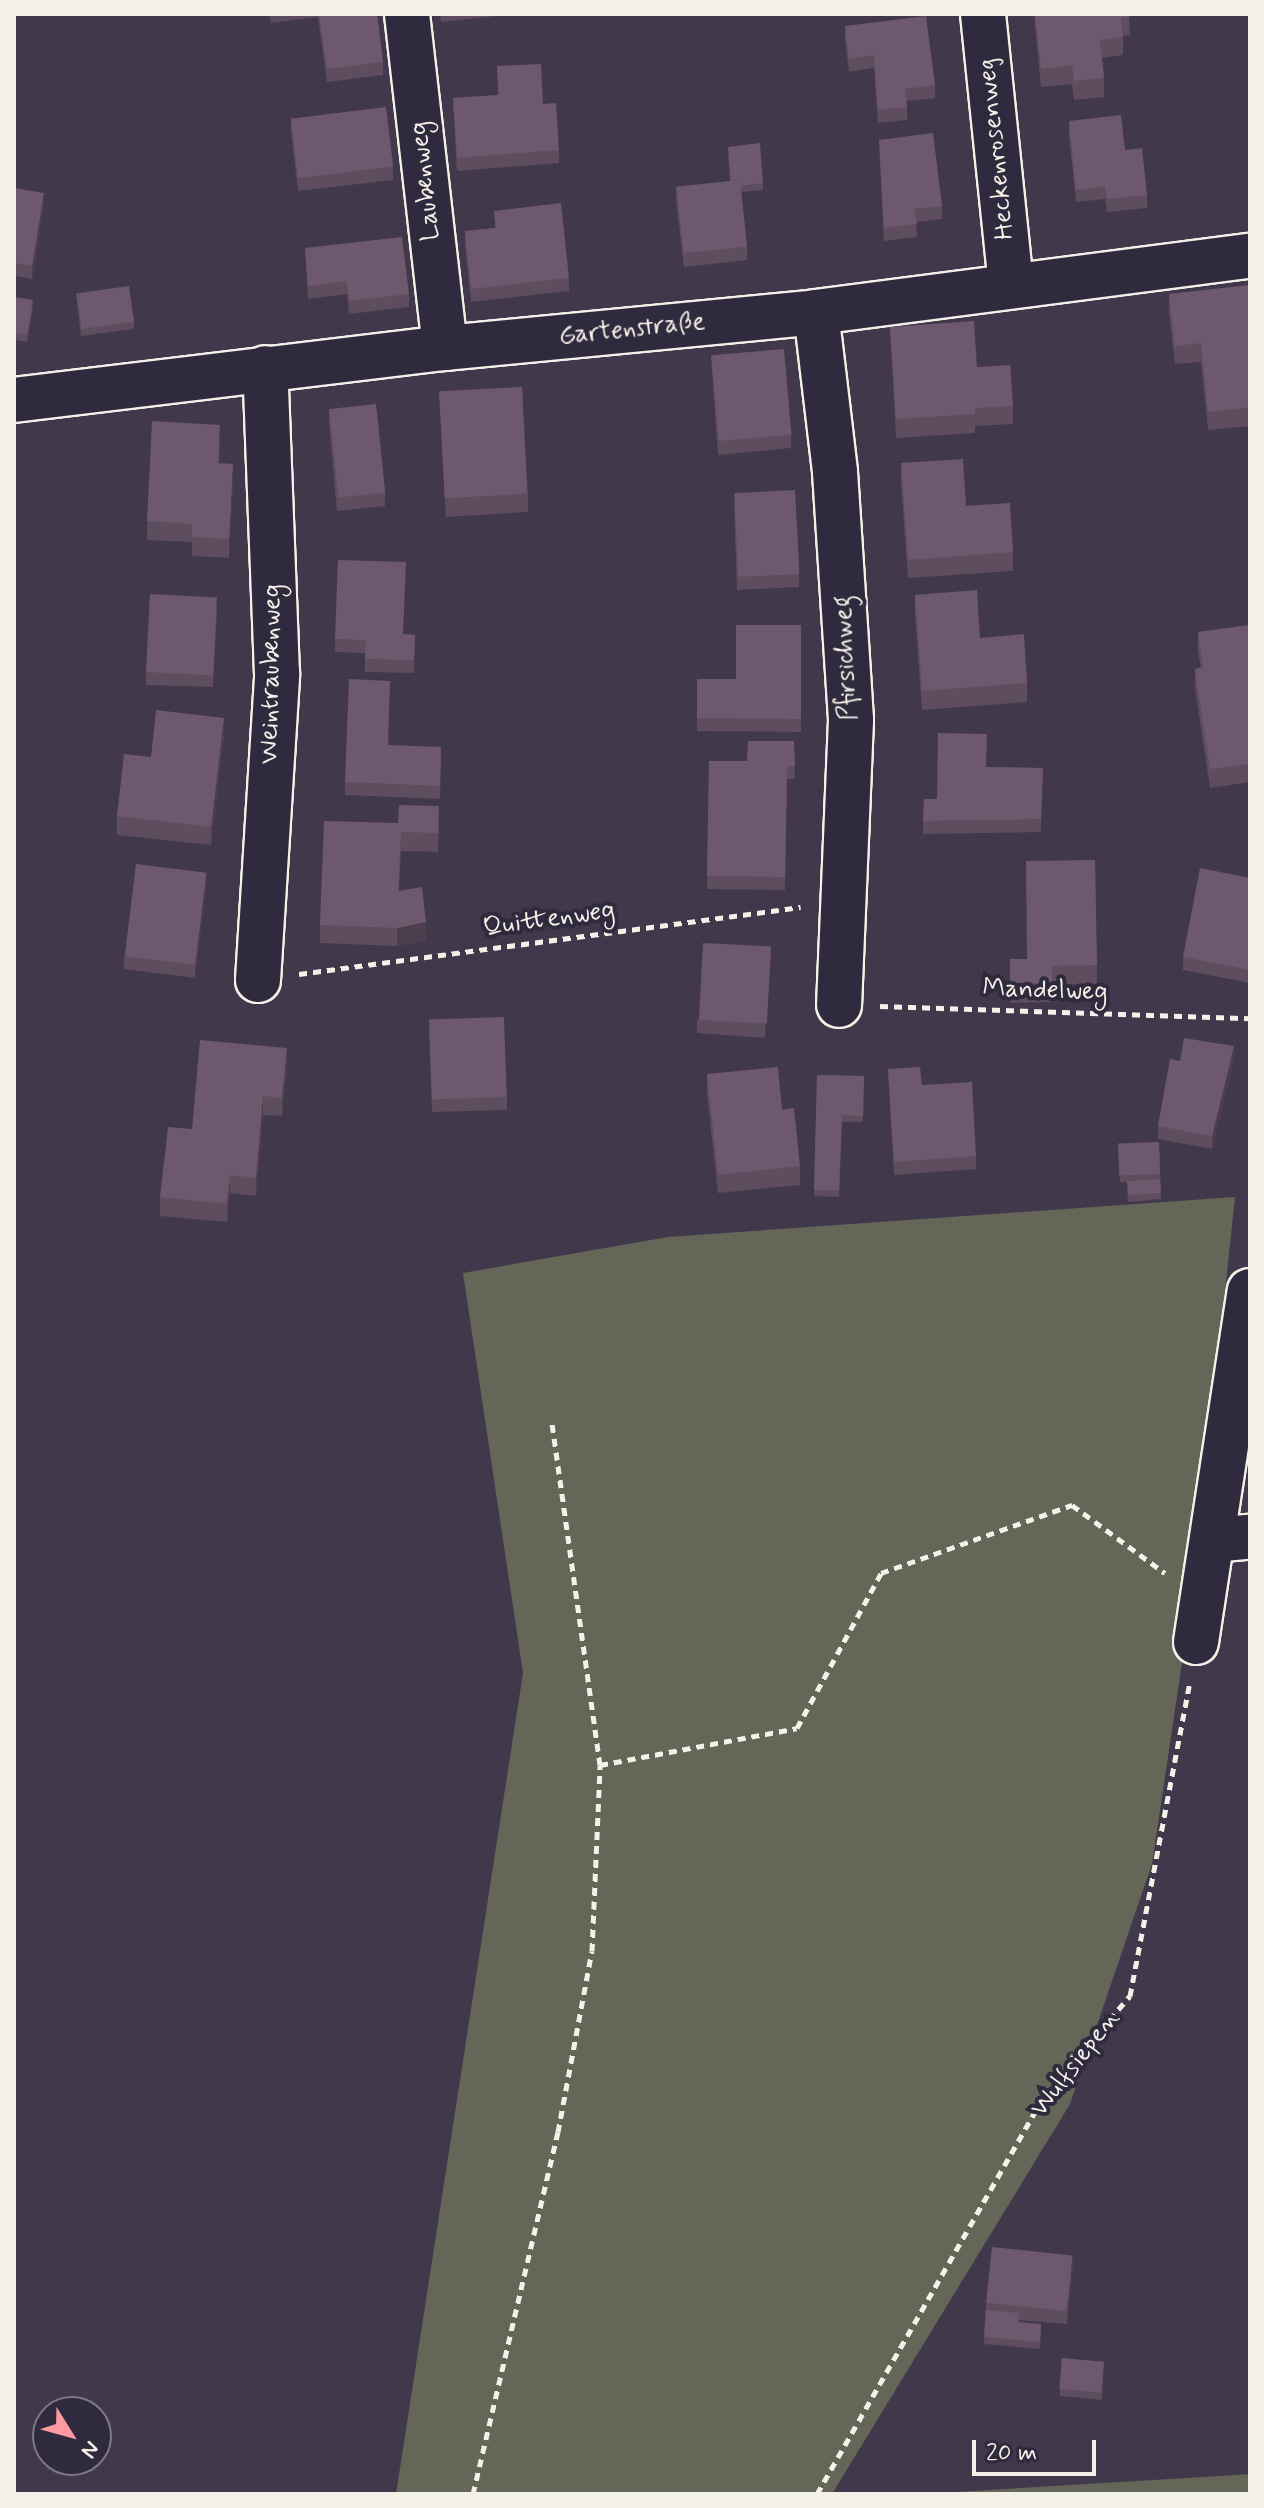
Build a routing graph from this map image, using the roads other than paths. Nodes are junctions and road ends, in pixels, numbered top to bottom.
1 (407, 14) edge
2 (983, 14) edge
3 (1250, 256) edge
4 (1011, 284) junction
5 (816, 312) junction
6 (445, 348) junction
7 (265, 368) junction
8 (14, 400) edge
9 (258, 980) road end
10 (839, 1005) road end
11 (1250, 1291) edge
12 (1231, 1538) edge
13 (1200, 1621) road end

1 - 6 street, Laubenweg
2 - 4 street, Heckenrosenweg
3 - 4 street, Gartenstraße
4 - 5 street, Gartenstraße
5 - 6 street, Gartenstraße
5 - 10 street, Pfirsichweg
6 - 7 street, Gartenstraße
7 - 8 street, Gartenstraße
7 - 9 street, Weintraubenweg
11 - 12 street
12 - 13 street

